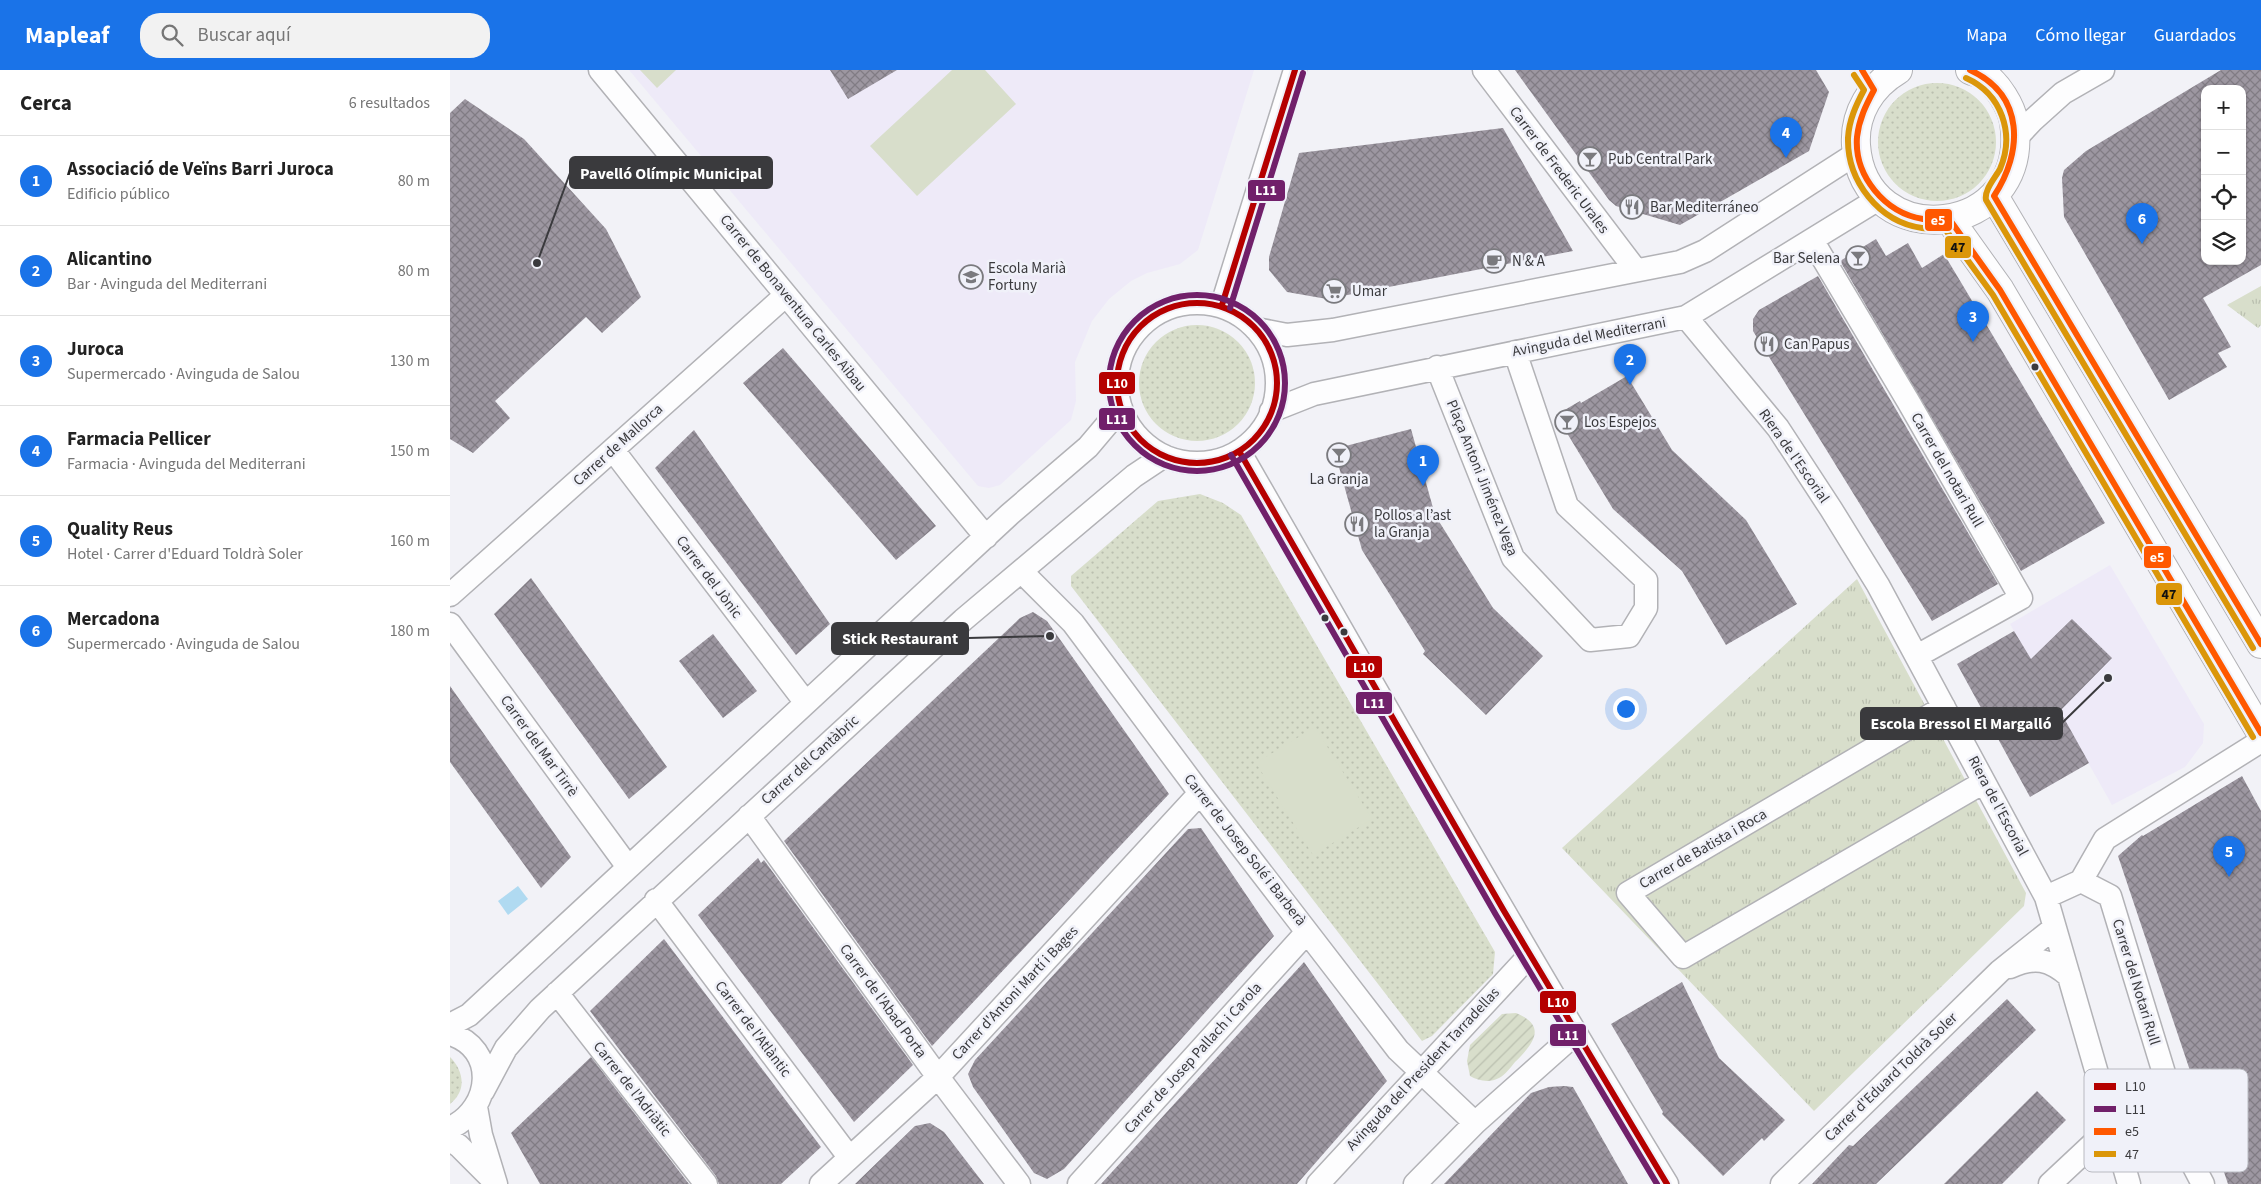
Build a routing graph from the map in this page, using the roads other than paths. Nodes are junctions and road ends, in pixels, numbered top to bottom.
1 (600, 70) edge
2 (1287, 70) edge
3 (1295, 70) edge
4 (1484, 70) edge
5 (1898, 70) edge
6 (2103, 70) edge
7 (1984, 72) edge
8 (1868, 80) edge
9 (1283, 105) junction
10 (2016, 138) junction
11 (1856, 154) junction
12 (1994, 196) junction
13 (1880, 198) junction
14 (1950, 220) junction
15 (1812, 240) junction
16 (1635, 269) junction
17 (786, 295) junction
18 (1222, 305) junction
19 (1686, 317) junction
20 (1256, 329) junction
21 (1515, 352) junction
22 (1437, 367) junction
23 (1121, 408) junction
24 (1271, 411) junction
25 (613, 450) junction
26 (1239, 451) junction
27 (1164, 456) junction
28 (986, 537) junction
29 (1021, 571) junction
30 (450, 596) edge
31 (450, 624) edge
32 (2261, 644) edge
33 (1917, 656) junction
34 (806, 703) junction
35 (1944, 707) junction
36 (2261, 733) edge
37 (2261, 741) edge
38 (1984, 782) junction
39 (1200, 793) junction
40 (749, 816) junction
41 (628, 867) junction
42 (2081, 881) junction
43 (2046, 896) junction
44 (656, 900) junction
45 (2054, 928) junction
46 (1307, 932) junction
47 (1529, 956) junction
48 (2000, 971) junction
49 (2069, 976) junction
50 (557, 994) junction
51 (450, 1025) edge
52 (450, 1034) edge
53 (1575, 1034) junction
54 (2096, 1069) edge
55 (2163, 1069) edge
56 (1421, 1071) junction
57 (938, 1077) junction
58 (480, 1099) junction
59 (1475, 1123) junction
60 (450, 1128) edge
61 (450, 1140) edge
62 (2084, 1152) edge
63 (850, 1157) junction
64 (2125, 1172) edge
65 (2197, 1172) edge
66 (496, 1184) edge
67 (706, 1184) edge
68 (821, 1184) edge
69 (1019, 1184) edge
70 (1079, 1184) edge
71 (1318, 1184) edge
72 (1415, 1184) edge
73 (1667, 1184) edge
74 (1782, 1184) edge
75 (2050, 1184) edge
76 (2129, 1184) edge
77 (2203, 1184) edge

1 - 17 street, Carrer de Bonaventura Carles Aibau
2 - 9 street
3 - 9 street
4 - 16 street, Carrer de Frederic Urales
5 - 8 main road
6 - 10 street
7 - 10 main road
8 - 11 main road
9 - 18 street
10 - 12 main road
11 - 13 main road
11 - 16 street
12 - 14 main road
12 - 32 main road
13 - 14 main road
13 - 15 street, Avinguda del Mediterrani
14 - 36 main road
15 - 19 street, Avinguda del Mediterrani
15 - 33 street, Carrer del notari Rull
16 - 20 street
17 - 25 street, Carrer de Mallorca
17 - 28 street, Carrer de Bonaventura Carles Aibau
18 - 20 street
18 - 23 street
19 - 21 street, Avinguda del Mediterrani
19 - 33 street, Riera de l'Escorial
20 - 24 street
21 - 22 street, Avinguda del Mediterrani
21 - 22 street, Plaça Antoni Jiménez Vega
22 - 24 street, Avinguda del Mediterrani
23 - 27 street
23 - 28 street
24 - 26 street
25 - 30 street, Carrer de Mallorca
25 - 34 street, Carrer del Jònic
26 - 27 street
26 - 47 street
27 - 29 street, Carrer del Cantàbric
28 - 34 street
29 - 39 street, Carrer de Josep Solé i Barberà
29 - 40 street, Carrer del Cantàbric
31 - 41 street, Carrer del Mar Tirrè
33 - 35 street, Riera de l'Escorial
34 - 41 street
35 - 38 street, Riera de l'Escorial
35 - 38 street, Carrer de Batista i Roca
37 - 42 street
38 - 43 street, Riera de l'Escorial
39 - 46 street, Carrer de Josep Solé i Barberà
39 - 57 street, Carrer d'Antoni Martí i Bages
40 - 44 street, Carrer del Cantàbric
40 - 57 street, Carrer de l'Abad Porta
41 - 51 street
42 - 43 street
42 - 55 street, Carrer del Notari Rull
43 - 45 street, Riera de l'Escorial
44 - 50 street, Carrer del Cantàbric
44 - 63 street, Carrer de l'Atlàntic
45 - 48 street, Carrer d'Eduard Toldrà Soler
45 - 49 street, Riera de l'Escorial
46 - 56 street, Carrer de Josep Solé i Barberà
46 - 70 street, Carrer de Josep Pallach i Carola
47 - 53 street
47 - 56 street, Avinguda del President Tarradellas
48 - 49 street, Carrer d'Eduard Toldrà Soler
48 - 74 street, Carrer d'Eduard Toldrà Soler
49 - 54 street, Riera de l'Escorial
50 - 58 street, Carrer del Cantàbric
50 - 67 street, Carrer de l'Adriàtic
52 - 58 street
53 - 59 street
53 - 73 street
56 - 59 street, Carrer de Josep Solé i Barberà
56 - 71 street, Avinguda del President Tarradellas
57 - 63 street, Carrer d'Antoni Martí i Bages
57 - 69 street, Carrer de l'Abad Porta
58 - 60 street, Carrer del Cantàbric
58 - 66 street
59 - 72 street
61 - 66 street
62 - 75 street
63 - 68 street, Carrer d'Antoni Martí i Bages
64 - 76 street, Riera de l'Escorial
65 - 77 street, Carrer del Notari Rull

